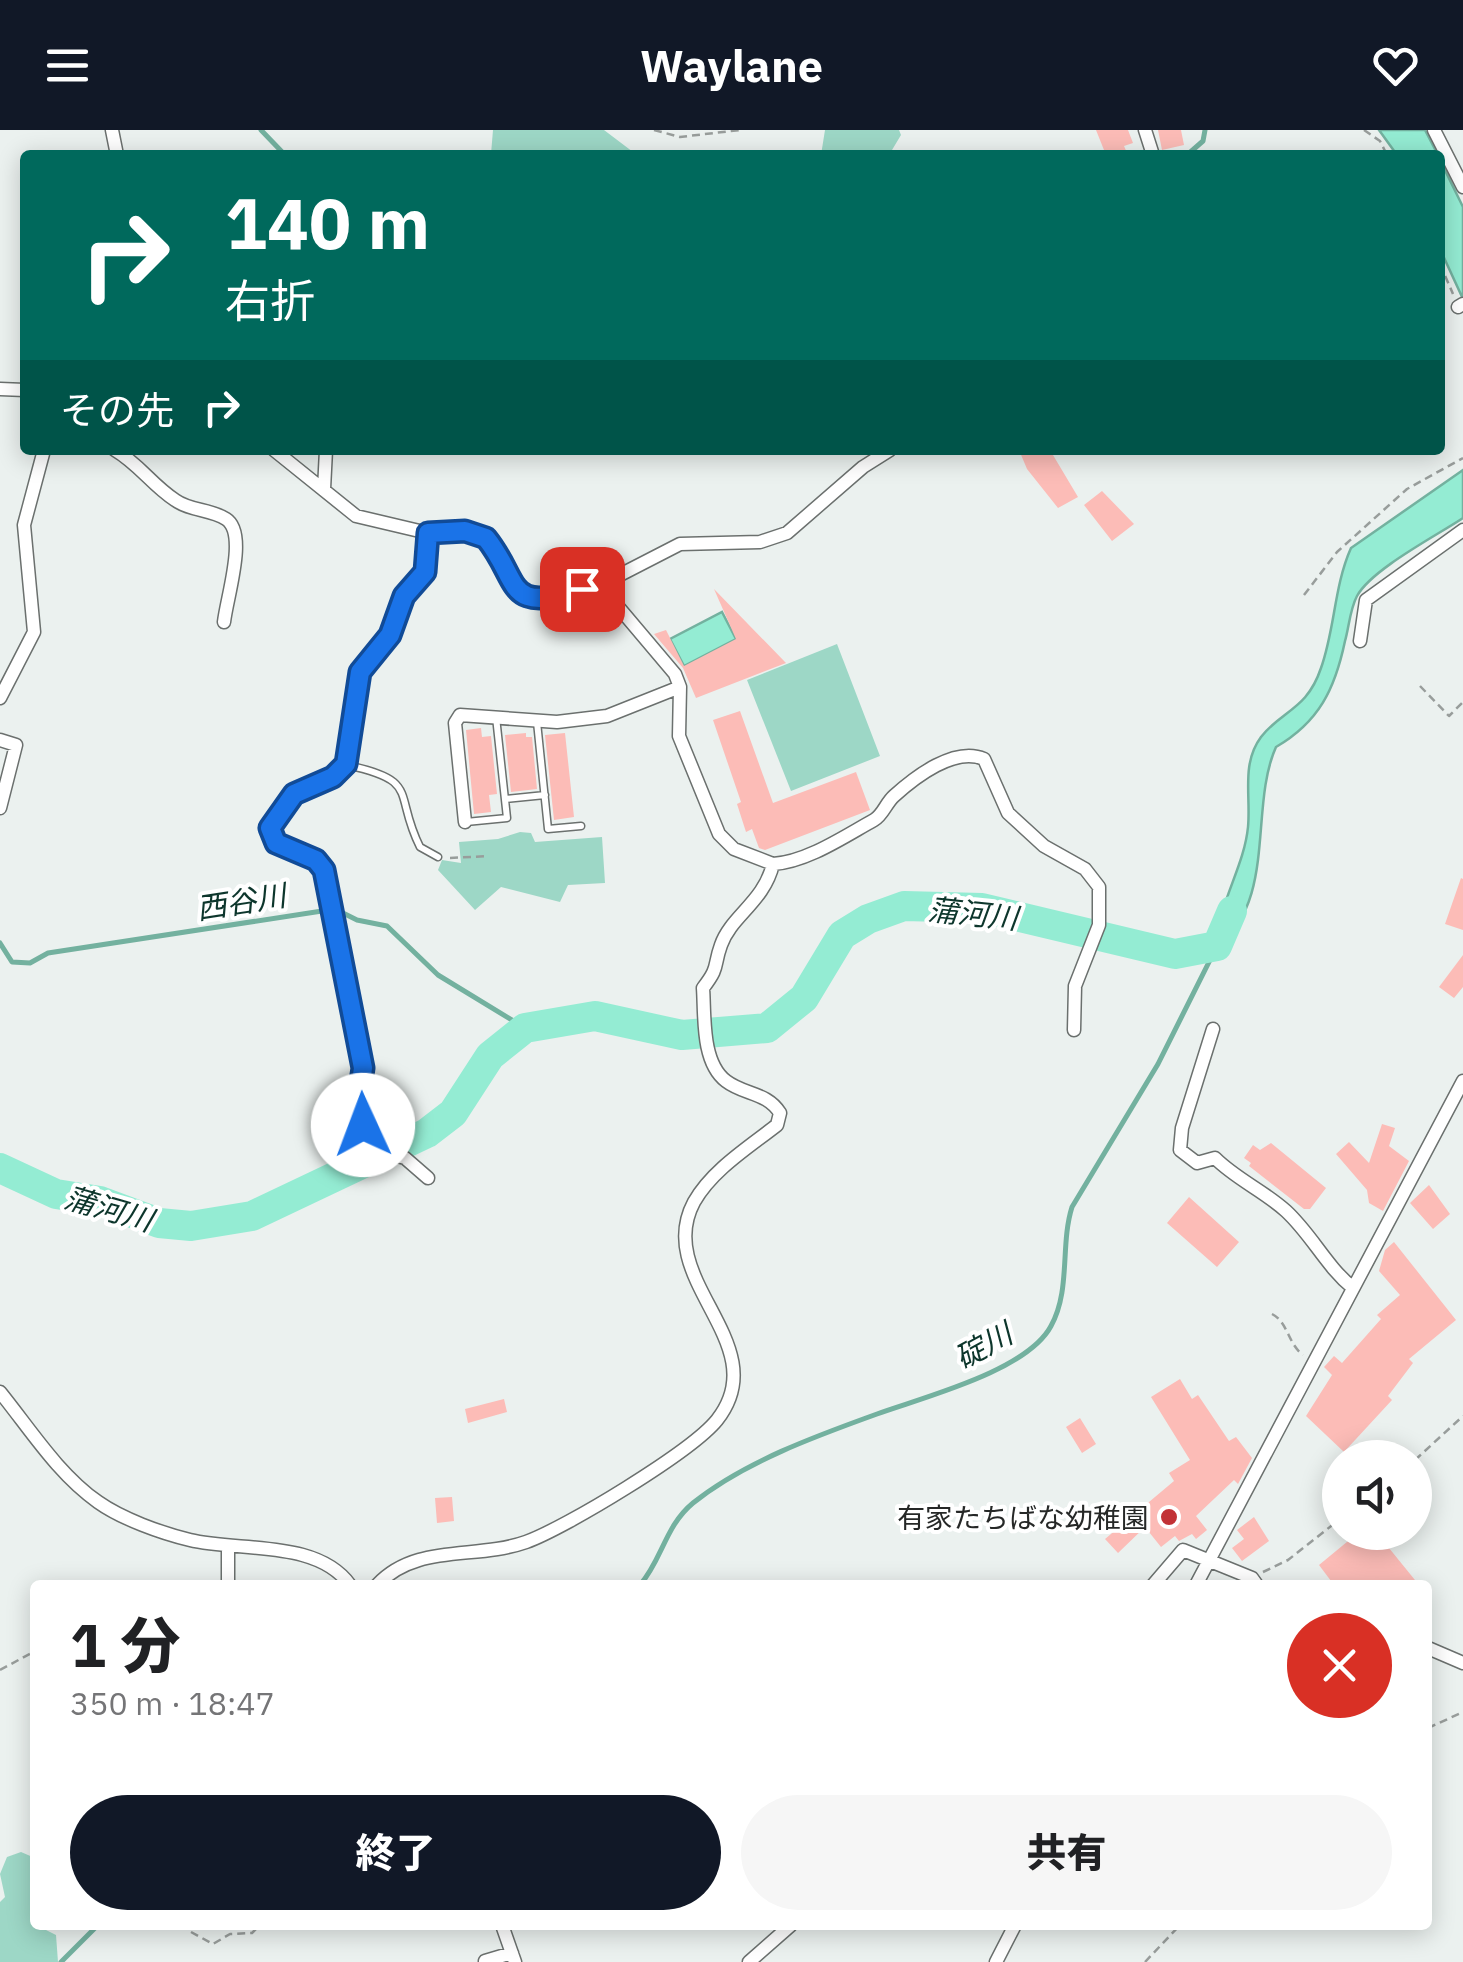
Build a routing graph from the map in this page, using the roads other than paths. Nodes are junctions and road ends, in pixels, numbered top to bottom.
1 (1445, 152) edge
2 (1463, 188) edge
3 (43, 455) edge
4 (122, 455) edge
5 (280, 455) edge
6 (326, 455) edge
7 (882, 455) edge
8 (324, 490) junction
9 (1463, 530) edge
10 (428, 533) junction
11 (610, 580) junction
12 (224, 622) dead end
13 (1360, 641) dead end
14 (680, 687) junction
15 (0, 698) edge
16 (496, 717) junction
17 (538, 722) junction
18 (0, 740) edge
19 (346, 764) junction
20 (545, 795) junction
21 (505, 799) junction
22 (0, 808) edge
23 (465, 822) joint
24 (581, 826) dead end
25 (438, 857) road end
26 (774, 864) junction
27 (1213, 1029) dead end
28 (1074, 1030) dead end
29 (1463, 1081) edge
30 (428, 1178) dead end
31 (1354, 1288) junction
32 (0, 1392) edge
33 (5, 1407) edge
34 (228, 1546) junction
35 (1209, 1562) junction
36 (228, 1580) edge
37 (344, 1580) edge
38 (383, 1580) edge
39 (1157, 1580) edge
40 (1199, 1580) edge
41 (1250, 1580) edge
42 (1432, 1650) edge
43 (1463, 1663) edge
44 (504, 1930) edge
45 (785, 1930) edge
46 (1013, 1930) edge
47 (513, 1958) edge
48 (485, 1961) edge
49 (749, 1962) edge
50 (996, 1962) edge

1 - 2 street
3 - 15 street
4 - 12 street
5 - 8 street
6 - 8 street
7 - 11 street
8 - 10 street
9 - 13 street
10 - 11 street
10 - 19 street
11 - 14 street
14 - 17 street
14 - 26 street
16 - 17 street
16 - 21 lane
16 - 23 street
17 - 20 lane
18 - 22 street
19 - 25 lane
19 - 30 street
20 - 21 lane
20 - 24 lane
21 - 23 lane
26 - 28 street
26 - 38 street
27 - 31 street
29 - 31 street
31 - 35 street
32 - 33 street
33 - 34 street
34 - 36 street
34 - 37 street
35 - 39 street
35 - 40 street
35 - 41 street
42 - 43 street
44 - 47 street
45 - 49 street
46 - 50 street
47 - 48 street

